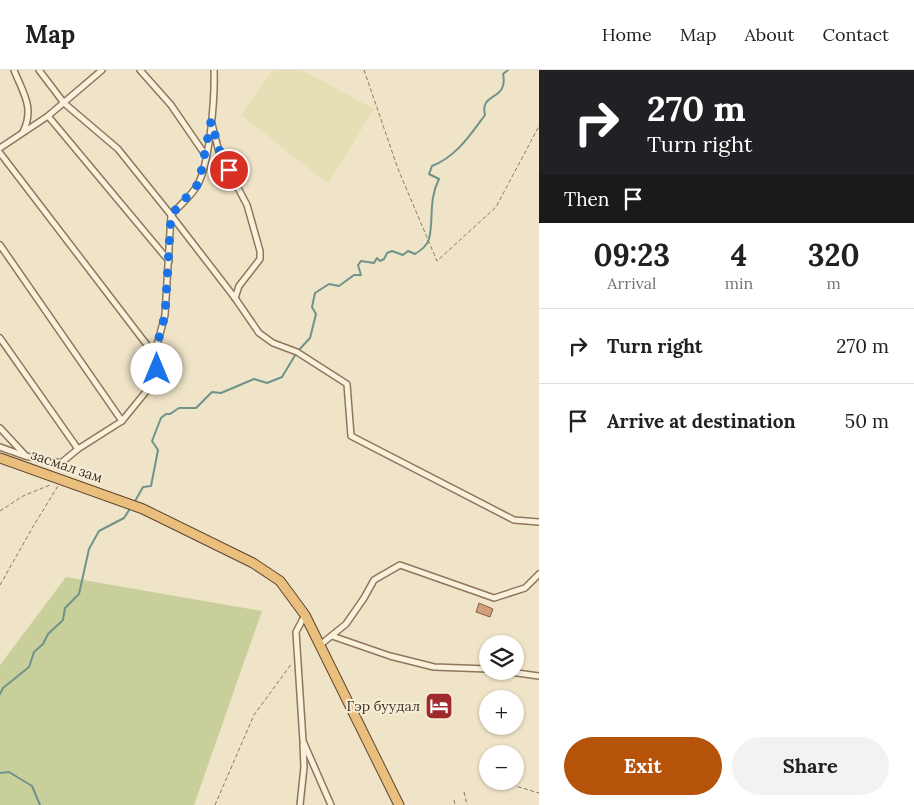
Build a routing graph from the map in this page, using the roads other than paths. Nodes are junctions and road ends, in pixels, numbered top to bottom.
1 (14, 70) edge
2 (40, 70) edge
3 (140, 70) edge
4 (214, 70) edge
5 (98, 71) edge
6 (64, 103) junction
7 (48, 116) junction
8 (211, 121) junction
9 (23, 132) junction
10 (0, 148) edge
11 (0, 154) edge
12 (206, 157) junction
13 (171, 215) junction
14 (0, 245) edge
15 (169, 261) junction
16 (235, 298) junction
17 (0, 338) edge
18 (157, 358) junction
19 (122, 421) junction
20 (0, 428) edge
21 (0, 447) edge
22 (78, 449) junction
23 (25, 456) junction
24 (0, 458) edge
25 (539, 522) edge
26 (539, 574) edge
27 (305, 615) junction
28 (332, 636) junction
29 (320, 645) junction
30 (479, 669) edge
31 (524, 674) edge
32 (539, 676) edge
33 (303, 741) junction
34 (300, 805) edge
35 (331, 805) edge
36 (399, 805) edge

1 - 9 street
2 - 6 street
3 - 12 street
4 - 8 street
5 - 6 street
6 - 7 street
6 - 13 street
7 - 9 street
7 - 15 street
8 - 12 street
8 - 16 street
9 - 10 street
11 - 18 street
12 - 13 street
13 - 15 street
13 - 16 street
14 - 19 street
15 - 18 street
16 - 25 street
17 - 22 street
18 - 19 street
19 - 22 street
20 - 23 street
21 - 23 street
22 - 23 street
24 - 27 highway, засмал зам
26 - 28 street
27 - 29 highway, засмал зам
27 - 33 street
28 - 29 street
28 - 30 street
29 - 36 highway, засмал зам
31 - 32 street
33 - 34 street
33 - 35 street

